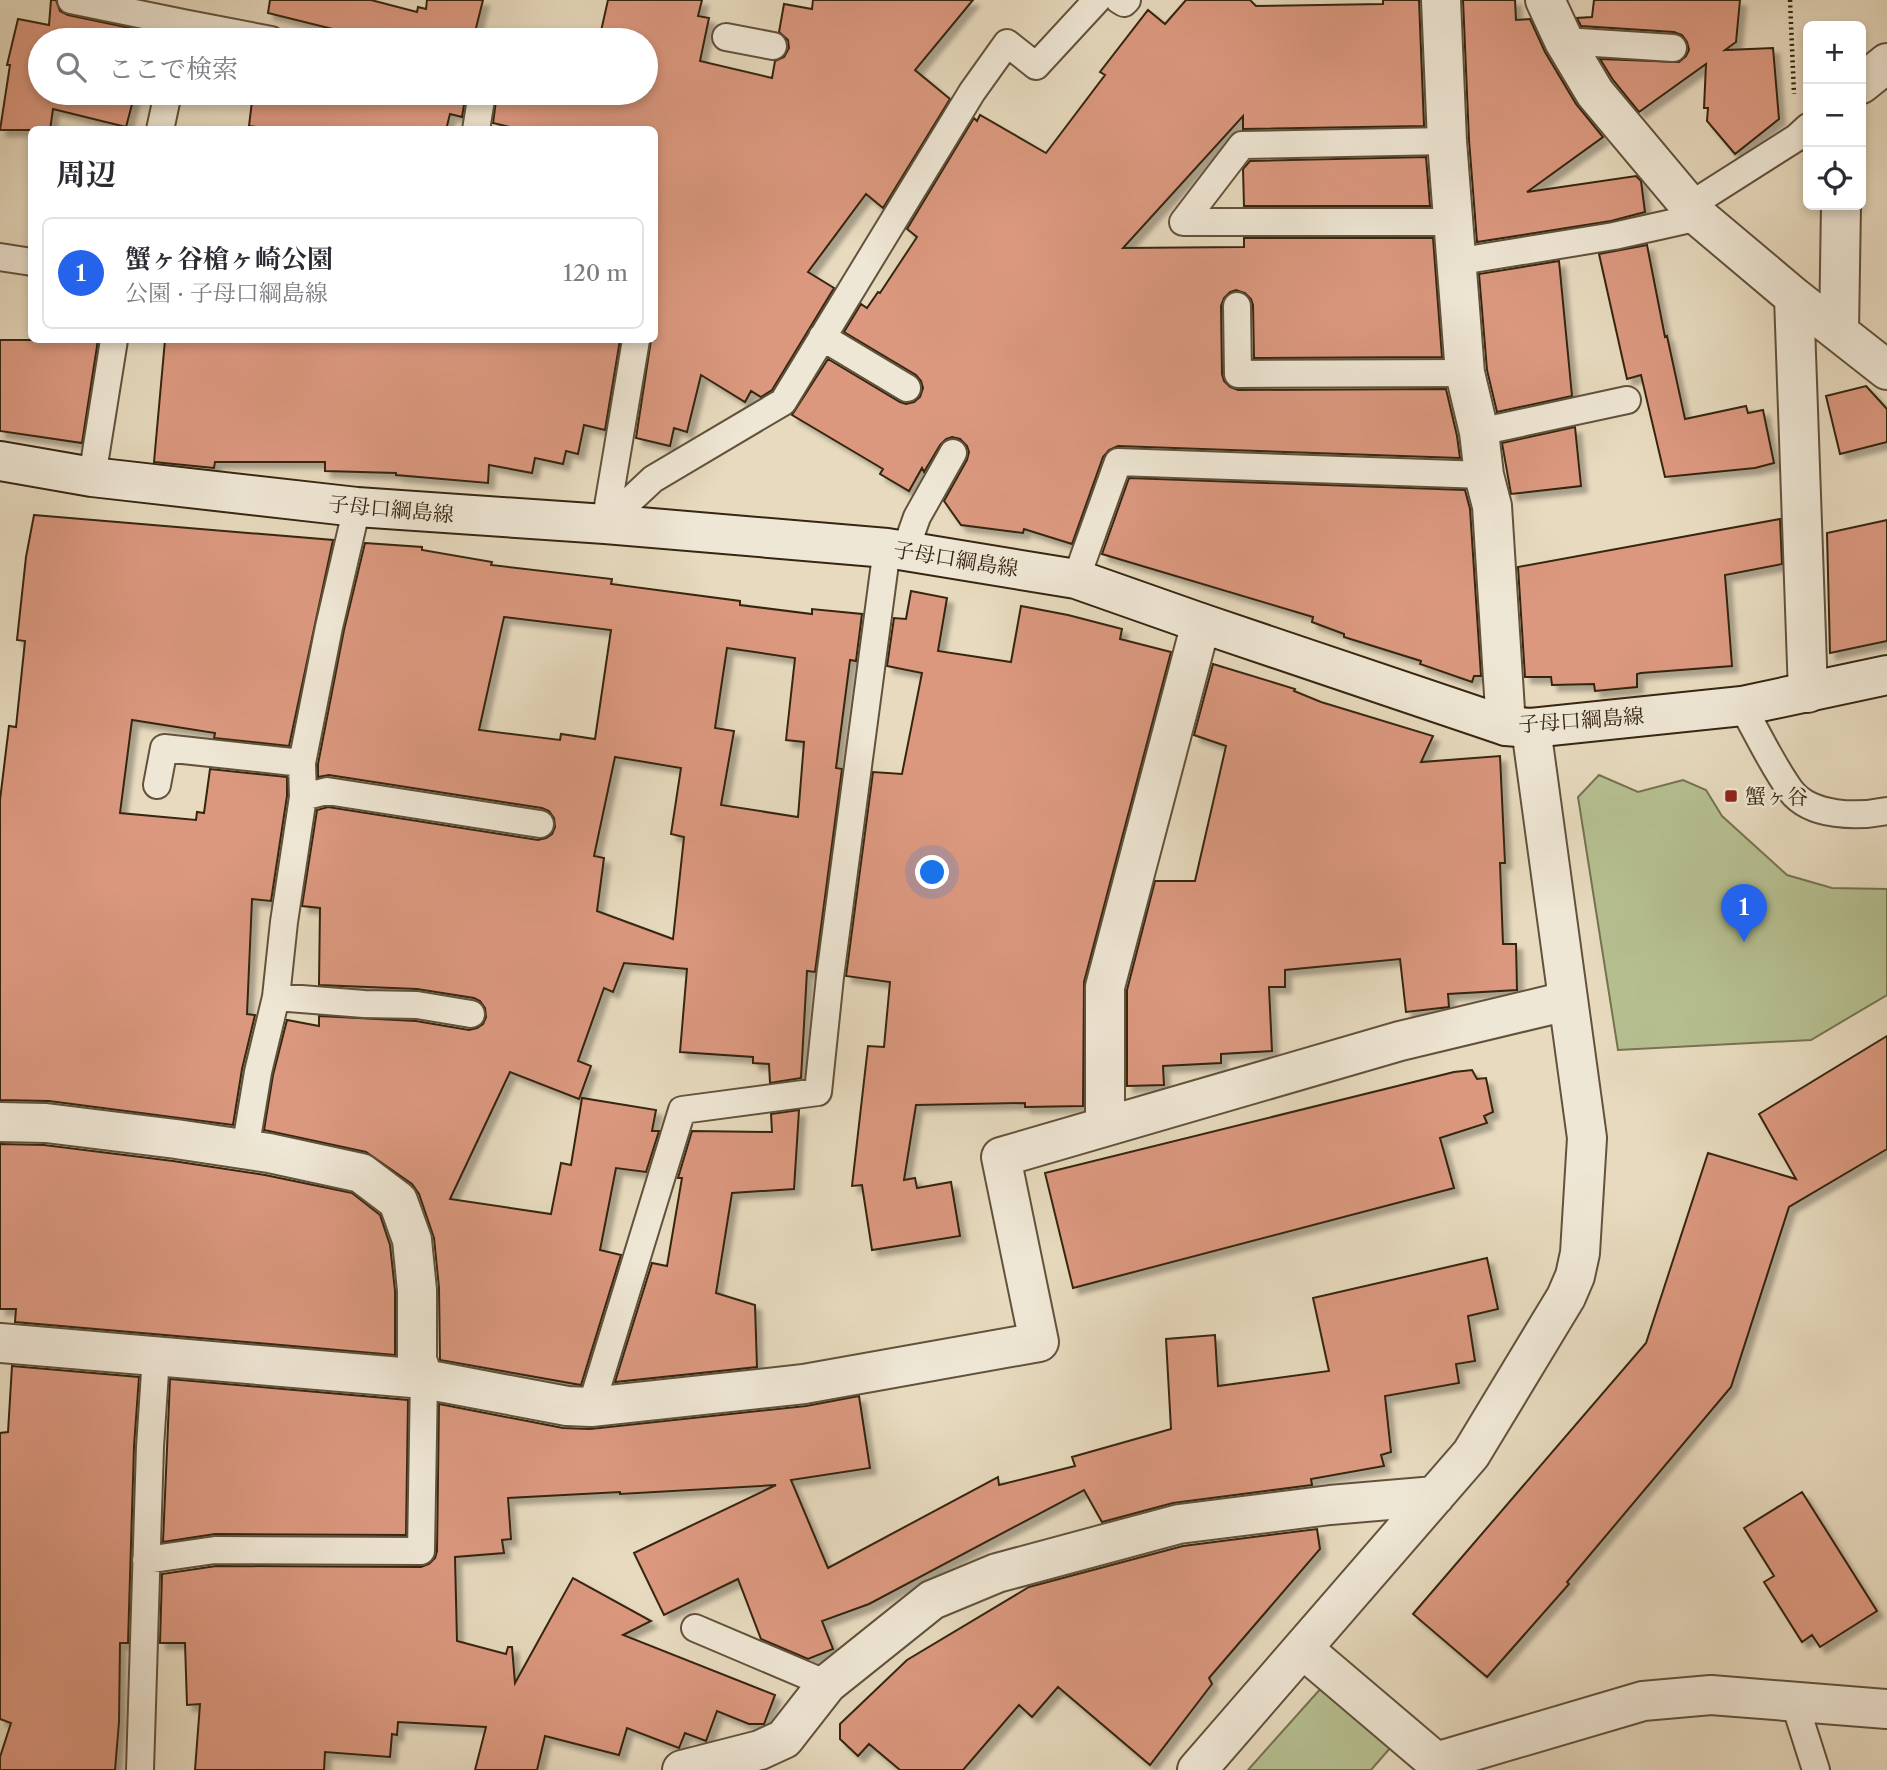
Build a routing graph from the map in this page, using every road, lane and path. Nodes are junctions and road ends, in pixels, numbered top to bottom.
1 (71, 0) edge
2 (1097, 0) edge
3 (1119, 0) edge
4 (1127, 0) edge
5 (1441, 0) edge
6 (1545, 0) edge
7 (1790, 0) edge
8 (167, 28) edge
9 (726, 37) dead end
10 (1564, 41) junction
11 (772, 46) dead end
12 (1673, 48) dead end
13 (1887, 63) edge
14 (1866, 80) edge
15 (165, 105) edge
16 (480, 105) edge
17 (161, 126) edge
18 (477, 126) edge
19 (1802, 132) edge
20 (1447, 141) junction
21 (1841, 210) edge
22 (1694, 211) junction
23 (1453, 222) junction
24 (0, 257) edge
25 (28, 261) edge
26 (1455, 262) junction
27 (1794, 297) junction
28 (1237, 306) dead end
29 (1839, 331) junction
30 (822, 337) junction
31 (114, 343) edge
32 (635, 343) edge
33 (1887, 370) edge
34 (1465, 373) junction
35 (907, 388) dead end
36 (1627, 400) dead end
37 (1479, 432) junction
38 (953, 453) dead end
39 (0, 460) edge
40 (1484, 475) junction
41 (92, 477) junction
42 (357, 507) junction
43 (605, 524) junction
44 (896, 550) junction
45 (1076, 579) junction
46 (1201, 623) junction
47 (1887, 675) edge
48 (1808, 693) junction
49 (1742, 706) junction
50 (1519, 727) junction
51 (302, 763) junction
52 (157, 785) dead end
53 (303, 797) junction
54 (1887, 811) edge
55 (540, 824) dead end
56 (276, 997) junction
57 (1567, 1001) junction
58 (471, 1014) dead end
59 (0, 1122) edge
60 (1105, 1125) junction
61 (245, 1150) junction
62 (0, 1343) edge
63 (156, 1357) junction
64 (424, 1379) junction
65 (591, 1407) junction
66 (1435, 1496) junction
67 (146, 1560) junction
68 (695, 1628) dead end
69 (1303, 1649) junction
70 (827, 1684) junction
71 (1794, 1701) junction
72 (1887, 1709) edge
73 (760, 1760) edge
74 (1427, 1766) edge
75 (140, 1770) edge
76 (682, 1770) edge
77 (1197, 1770) edge
78 (1816, 1770) edge

1 - 8 lane
2 - 30 lane
3 - 4 lane
5 - 20 street
6 - 10 street
7 - 19 path
9 - 11 lane
10 - 12 lane
10 - 22 street
13 - 14 street
15 - 17 lane
16 - 18 lane
19 - 22 lane
20 - 23 street
20 - 23 lane
21 - 29 street
22 - 26 lane
22 - 27 street
23 - 26 street
24 - 25 lane
26 - 34 street
27 - 29 street
27 - 48 street
28 - 34 lane
29 - 33 street
30 - 35 lane
30 - 43 lane
31 - 41 lane
32 - 43 lane
34 - 37 street
36 - 37 lane
37 - 40 street
38 - 44 lane
39 - 41 street, 子母口綱島線
40 - 45 lane
40 - 50 street
41 - 42 street, 子母口綱島線
42 - 43 street, 子母口綱島線
42 - 51 lane
43 - 44 street, 子母口綱島線
44 - 45 street, 子母口綱島線
44 - 65 lane
45 - 46 street, 子母口綱島線
46 - 50 street, 子母口綱島線
46 - 60 street
47 - 48 street, 子母口綱島線
48 - 49 street, 子母口綱島線
49 - 50 street, 子母口綱島線
49 - 54 lane
50 - 57 street
51 - 52 lane
51 - 53 lane
53 - 55 lane
53 - 56 lane
56 - 58 lane
56 - 61 lane
57 - 60 street
57 - 66 street
59 - 61 street
60 - 65 street
61 - 64 street
62 - 63 street
63 - 64 street
63 - 67 lane
64 - 65 street
64 - 67 lane
66 - 69 street
66 - 70 street
67 - 75 lane
68 - 70 lane
69 - 74 street
69 - 77 street
70 - 73 street
71 - 72 street
71 - 74 street
71 - 78 lane
73 - 76 street

